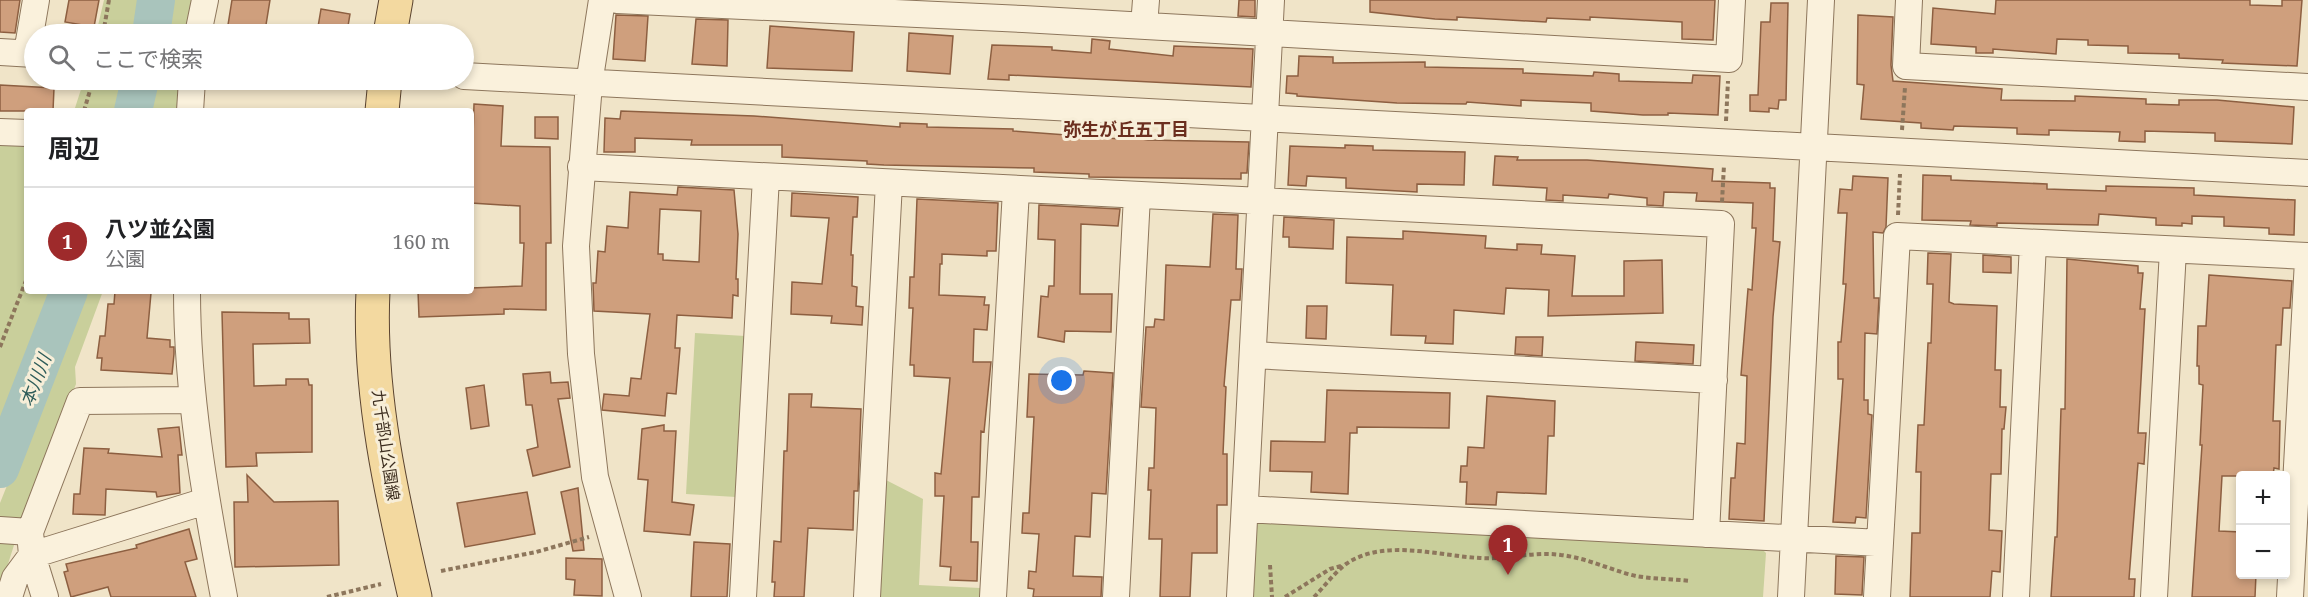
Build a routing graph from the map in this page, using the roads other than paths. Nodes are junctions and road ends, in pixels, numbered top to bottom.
1 (36, 0) edge
2 (205, 0) edge
3 (396, 0) edge
4 (602, 0) edge
5 (617, 0) edge
6 (1146, 0) edge
7 (1271, 0) edge
8 (1732, 0) edge
9 (1821, 0) edge
10 (1910, 0) edge
11 (774, 4) edge
12 (898, 7) edge
13 (1023, 9) edge
14 (34, 24) edge
15 (200, 24) edge
16 (392, 24) edge
17 (1144, 26) junction
18 (1270, 34) junction
19 (0, 52) edge
20 (24, 53) edge
21 (474, 77) edge
22 (590, 84) junction
23 (2308, 87) edge
24 (191, 90) edge
25 (384, 90) edge
26 (190, 108) edge
27 (382, 108) edge
28 (1266, 117) junction
29 (0, 132) edge
30 (24, 133) edge
31 (1815, 148) junction
32 (581, 167) junction
33 (2308, 173) edge
34 (766, 177) junction
35 (889, 183) junction
36 (1016, 190) junction
37 (1137, 196) junction
38 (1262, 202) junction
39 (2033, 243) junction
40 (2173, 250) junction
41 (2308, 258) edge
42 (187, 294) edge
43 (373, 294) edge
44 (1253, 355) junction
45 (1714, 380) junction
46 (192, 400) junction
47 (206, 501) junction
48 (1245, 509) junction
49 (0, 530) edge
50 (1706, 534) junction
51 (1794, 538) junction
52 (31, 543) junction
53 (1880, 543) junction
54 (2296, 594) edge
55 (9, 597) edge
56 (45, 597) edge
57 (224, 597) edge
58 (415, 597) edge
59 (628, 597) edge
60 (743, 597) edge
61 (867, 597) edge
62 (993, 597) edge
63 (1116, 597) edge
64 (1240, 597) edge
65 (1791, 597) edge
66 (1877, 597) edge
67 (2016, 597) edge
68 (2154, 597) edge

1 - 14 street
2 - 15 street
3 - 16 main road
4 - 22 street
5 - 11 street
6 - 17 street
7 - 18 street
8 - 18 street
9 - 31 street
10 - 23 street
11 - 12 street
12 - 13 street
13 - 17 street
17 - 18 street
18 - 28 street
19 - 20 street
21 - 22 street
22 - 28 street
22 - 32 street
24 - 26 street
25 - 27 main road
28 - 31 street
28 - 38 street
29 - 30 street
31 - 33 street
31 - 51 street
32 - 34 street
32 - 59 street
34 - 35 street
34 - 60 street
35 - 36 street
35 - 61 street
36 - 37 street
36 - 62 street
37 - 38 street
37 - 63 street
38 - 44 street
38 - 45 street
39 - 40 street
39 - 53 street
39 - 67 street
40 - 41 street
40 - 68 street
41 - 54 street
42 - 46 street
43 - 58 main road, 九千部山公園線
44 - 45 street
44 - 48 street
45 - 50 street
46 - 47 street
46 - 52 street
47 - 52 street
47 - 57 street
48 - 50 street
48 - 64 street
49 - 52 street
50 - 51 street
51 - 53 street
51 - 65 street
52 - 55 street
52 - 56 street
53 - 66 street

